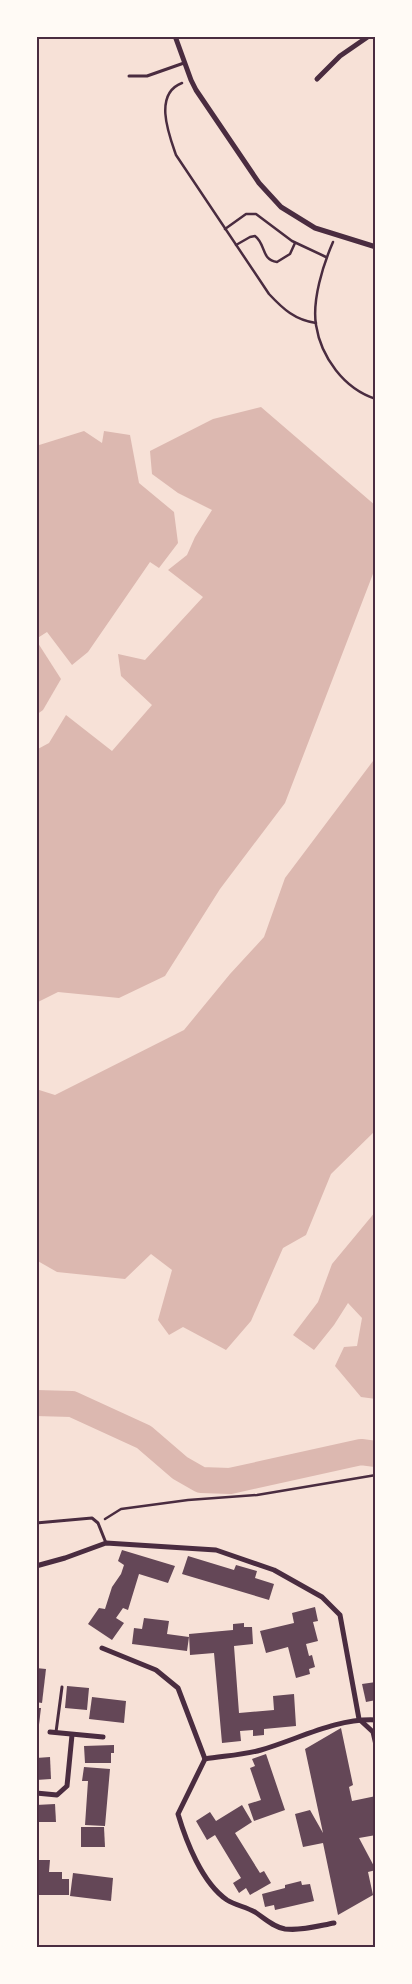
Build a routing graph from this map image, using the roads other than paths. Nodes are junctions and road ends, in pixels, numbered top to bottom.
1 (175, 36) edge
2 (368, 36) edge
3 (184, 63) junction
4 (129, 76) dead end
5 (317, 79) dead end
6 (376, 247) edge
7 (36, 1523) edge
8 (106, 1544) junction
9 (36, 1566) edge
10 (102, 1648) dead end
11 (62, 1687) dead end
12 (359, 1719) junction
13 (376, 1720) edge
14 (53, 1732) joint
15 (72, 1735) junction
16 (103, 1737) dead end
17 (376, 1745) edge
18 (205, 1760) junction
19 (36, 1793) edge
20 (334, 1924) dead end

1 - 3 street
2 - 5 street
3 - 4 lane
3 - 6 street
7 - 8 lane
8 - 9 street
8 - 12 street
10 - 18 street
11 - 14 lane
12 - 13 street
12 - 17 street
12 - 18 street
14 - 15 street
15 - 16 street
15 - 19 street
18 - 20 street

